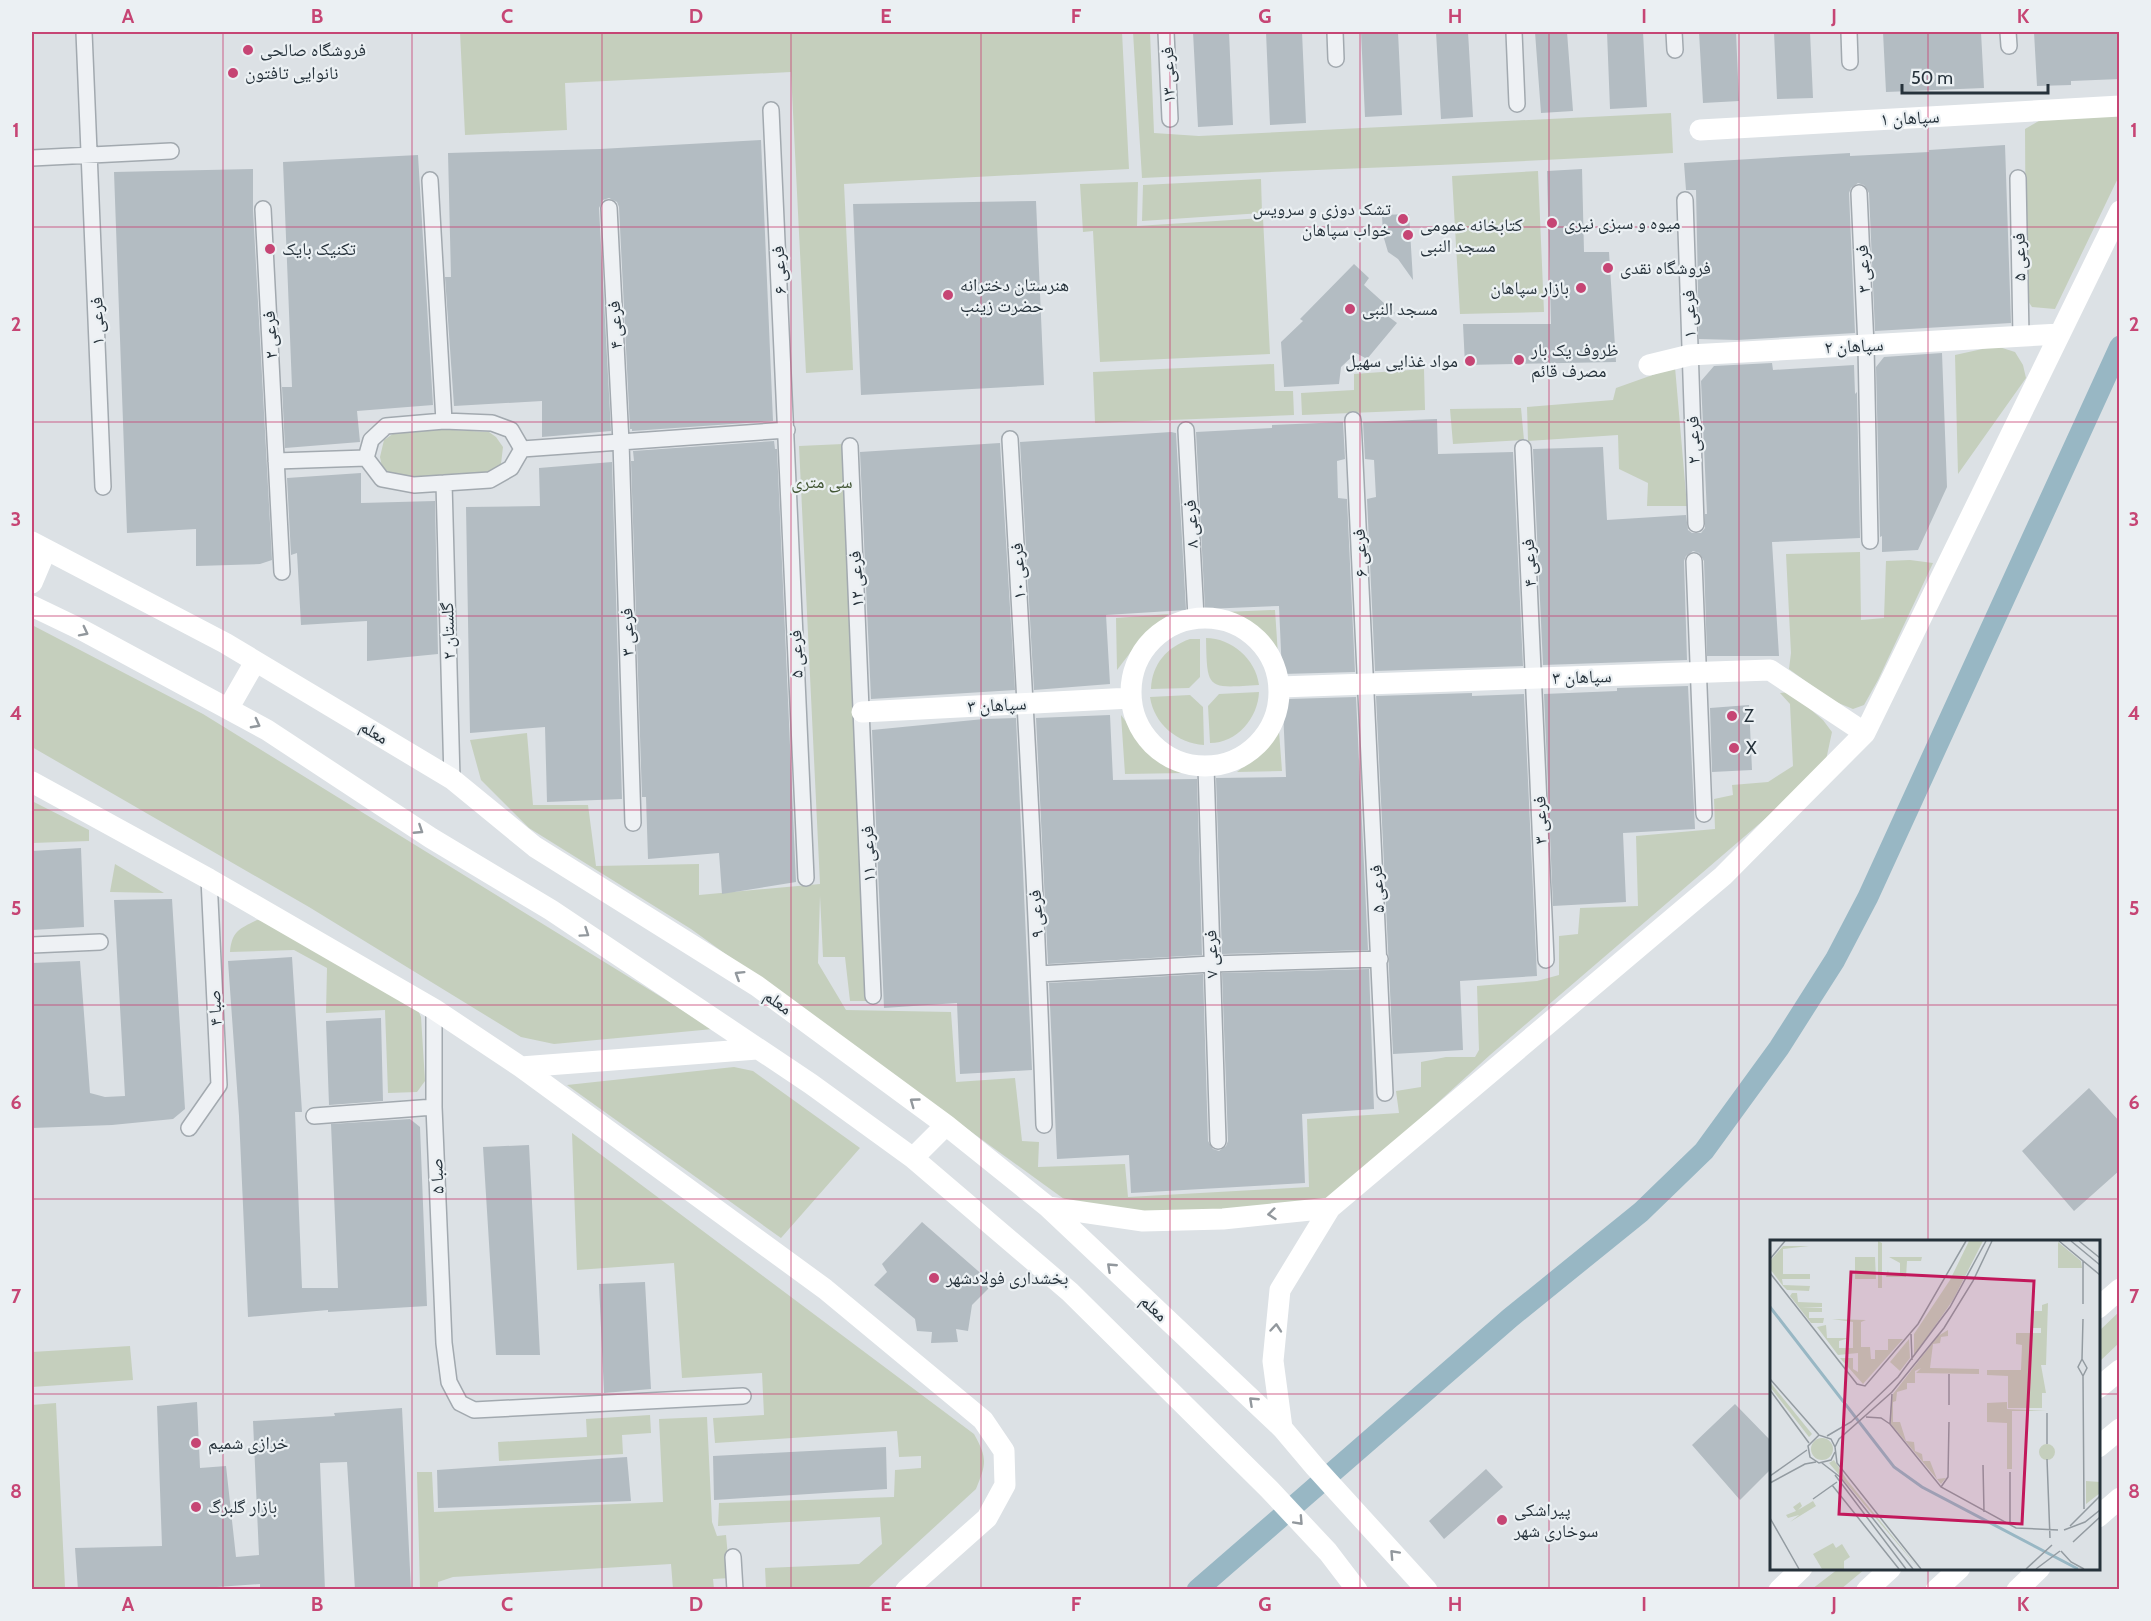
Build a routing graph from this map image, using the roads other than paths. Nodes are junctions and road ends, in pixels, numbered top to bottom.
1 (84, 32) edge
2 (1166, 32) edge
3 (1335, 32) edge
4 (1514, 32) edge
5 (1674, 32) edge
6 (1849, 32) edge
7 (1675, 50) dead end
8 (1336, 59) dead end
9 (1850, 62) dead end
10 (1517, 104) dead end
11 (2120, 106) edge
12 (771, 110) dead end
13 (1170, 119) dead end
14 (1700, 130) dead end
15 (171, 152) dead end
16 (90, 155) junction
17 (32, 158) edge
18 (2018, 178) dead end
19 (430, 180) dead end
20 (1859, 193) dead end
21 (1684, 200) dead end
22 (609, 208) dead end
23 (263, 209) dead end
24 (2120, 211) edge
25 (2060, 334) junction
26 (2021, 336) junction
27 (1866, 346) junction
28 (1690, 355) junction
29 (1649, 366) dead end
30 (1353, 420) dead end
31 (444, 421) junction
32 (787, 430) junction
33 (1186, 430) dead end
34 (1010, 439) dead end
35 (621, 442) junction
36 (850, 446) dead end
37 (1523, 448) dead end
38 (522, 449) junction
39 (366, 458) junction
40 (276, 461) junction
41 (444, 483) junction
42 (104, 487) dead end
43 (1696, 524) dead end
44 (1870, 541) dead end
45 (39, 546) edge
46 (1694, 561) dead end
47 (282, 572) dead end
48 (32, 583) edge
49 (32, 606) edge
50 (1196, 617) junction
51 (255, 662) junction
52 (1699, 672) junction
53 (1534, 679) junction
54 (1367, 686) junction
55 (1280, 687) junction
56 (1131, 698) junction
57 (1026, 703) junction
58 (228, 709) junction
59 (862, 712) junction
60 (1865, 733) junction
61 (1206, 766) junction
62 (452, 779) junction
63 (32, 782) edge
64 (1704, 814) dead end
65 (633, 823) dead end
66 (806, 878) dead end
67 (209, 879) junction
68 (100, 942) dead end
69 (32, 945) edge
70 (1380, 959) junction
71 (1546, 960) dead end
72 (1211, 964) junction
73 (1039, 974) junction
74 (873, 996) dead end
75 (434, 1009) junction
76 (757, 1049) junction
77 (521, 1067) junction
78 (1385, 1093) dead end
79 (434, 1107) junction
80 (314, 1116) dead end
81 (946, 1125) junction
82 (1044, 1125) dead end
83 (189, 1128) dead end
84 (1218, 1141) dead end
85 (912, 1158) junction
86 (1048, 1207) junction
87 (1330, 1208) junction
88 (2120, 1289) edge
89 (2100, 1306) edge
90 (2120, 1370) edge
91 (2100, 1386) edge
92 (743, 1396) dead end
93 (1282, 1428) junction
94 (2120, 1429) edge
95 (2100, 1445) edge
96 (2120, 1498) edge
97 (2100, 1515) edge
98 (733, 1557) dead end
99 (1801, 1570) edge
100 (1891, 1570) edge
101 (1959, 1570) edge
102 (2039, 1570) edge
103 (735, 1590) edge
104 (906, 1590) edge
105 (1358, 1590) edge
106 (1427, 1590) edge
107 (1779, 1590) edge
108 (1867, 1590) edge
109 (1936, 1590) edge
110 (2017, 1590) edge

1 - 16 street
2 - 13 street, فرعی ۱۳
3 - 8 street
4 - 10 street
5 - 7 street
6 - 9 street
11 - 14 street, سپاهان ۱
12 - 32 street, فرعی ۶
15 - 16 street
16 - 17 street
16 - 42 street, فرعی ۱
18 - 26 street, فرعی ۵
19 - 31 street
20 - 27 street, فرعی ۳
21 - 28 street, فرعی ۱
22 - 35 street, فرعی ۴
23 - 40 street, فرعی ۲
24 - 25 street
25 - 26 street, سپاهان ۲
25 - 60 street
26 - 27 street, سپاهان ۲
27 - 28 street, سپاهان ۲
27 - 44 street
28 - 29 street, سپاهان ۲
28 - 43 street, فرعی ۲
30 - 54 street, فرعی ۶
31 - 38 street
31 - 39 street
32 - 35 street
32 - 66 street, فرعی ۵
33 - 50 street, فرعی ۸
34 - 57 street, فرعی ۱۰
35 - 38 street
35 - 65 street, فرعی ۳
36 - 59 street, فرعی ۱۲
37 - 53 street, فرعی ۴
38 - 41 street
39 - 40 street
39 - 41 street
40 - 47 street
41 - 62 street, گلستان ۲
45 - 48 street
45 - 51 street, معلم
46 - 52 street
49 -> 58 street
50 - 55 street
50 - 56 street
51 - 58 street
51 - 62 street, معلم
52 - 53 street, سپاهان ۳
52 - 60 street, سپاهان ۳
52 - 64 street
53 - 54 street, سپاهان ۳
53 - 71 street, فرعی ۳
54 - 55 street, سپاهان ۳
54 - 70 street, فرعی ۵
55 - 61 street
56 - 57 street, سپاهان ۳
56 - 61 street
57 - 59 street, سپاهان ۳
57 - 73 street, فرعی ۹
58 -> 76 street
59 - 74 street, فرعی ۱۱
60 - 87 street
61 - 72 street, فرعی ۷
81 -> 62 street, معلم
63 - 67 street
67 - 75 street
67 - 83 street, صبا ۴
68 - 69 street
70 - 72 street
70 - 78 street, فرعی ۵
72 - 73 street
72 - 84 street, فرعی ۷
73 - 82 street, فرعی ۹
75 - 77 street
75 - 79 street, صبا ۵
76 - 77 street
76 - 85 street
77 - 104 street
79 - 80 street
79 - 92 street, صبا ۵
81 - 85 street
81 - 86 street, معلم
85 -> 105 street
87 -> 86 street
93 -> 86 street, معلم
93 -> 87 street
88 - 89 street
90 - 91 street
106 -> 93 street, معلم
94 - 95 street
96 - 97 street
98 - 103 street
99 - 107 street
100 - 108 street
101 - 109 street
102 - 110 street

